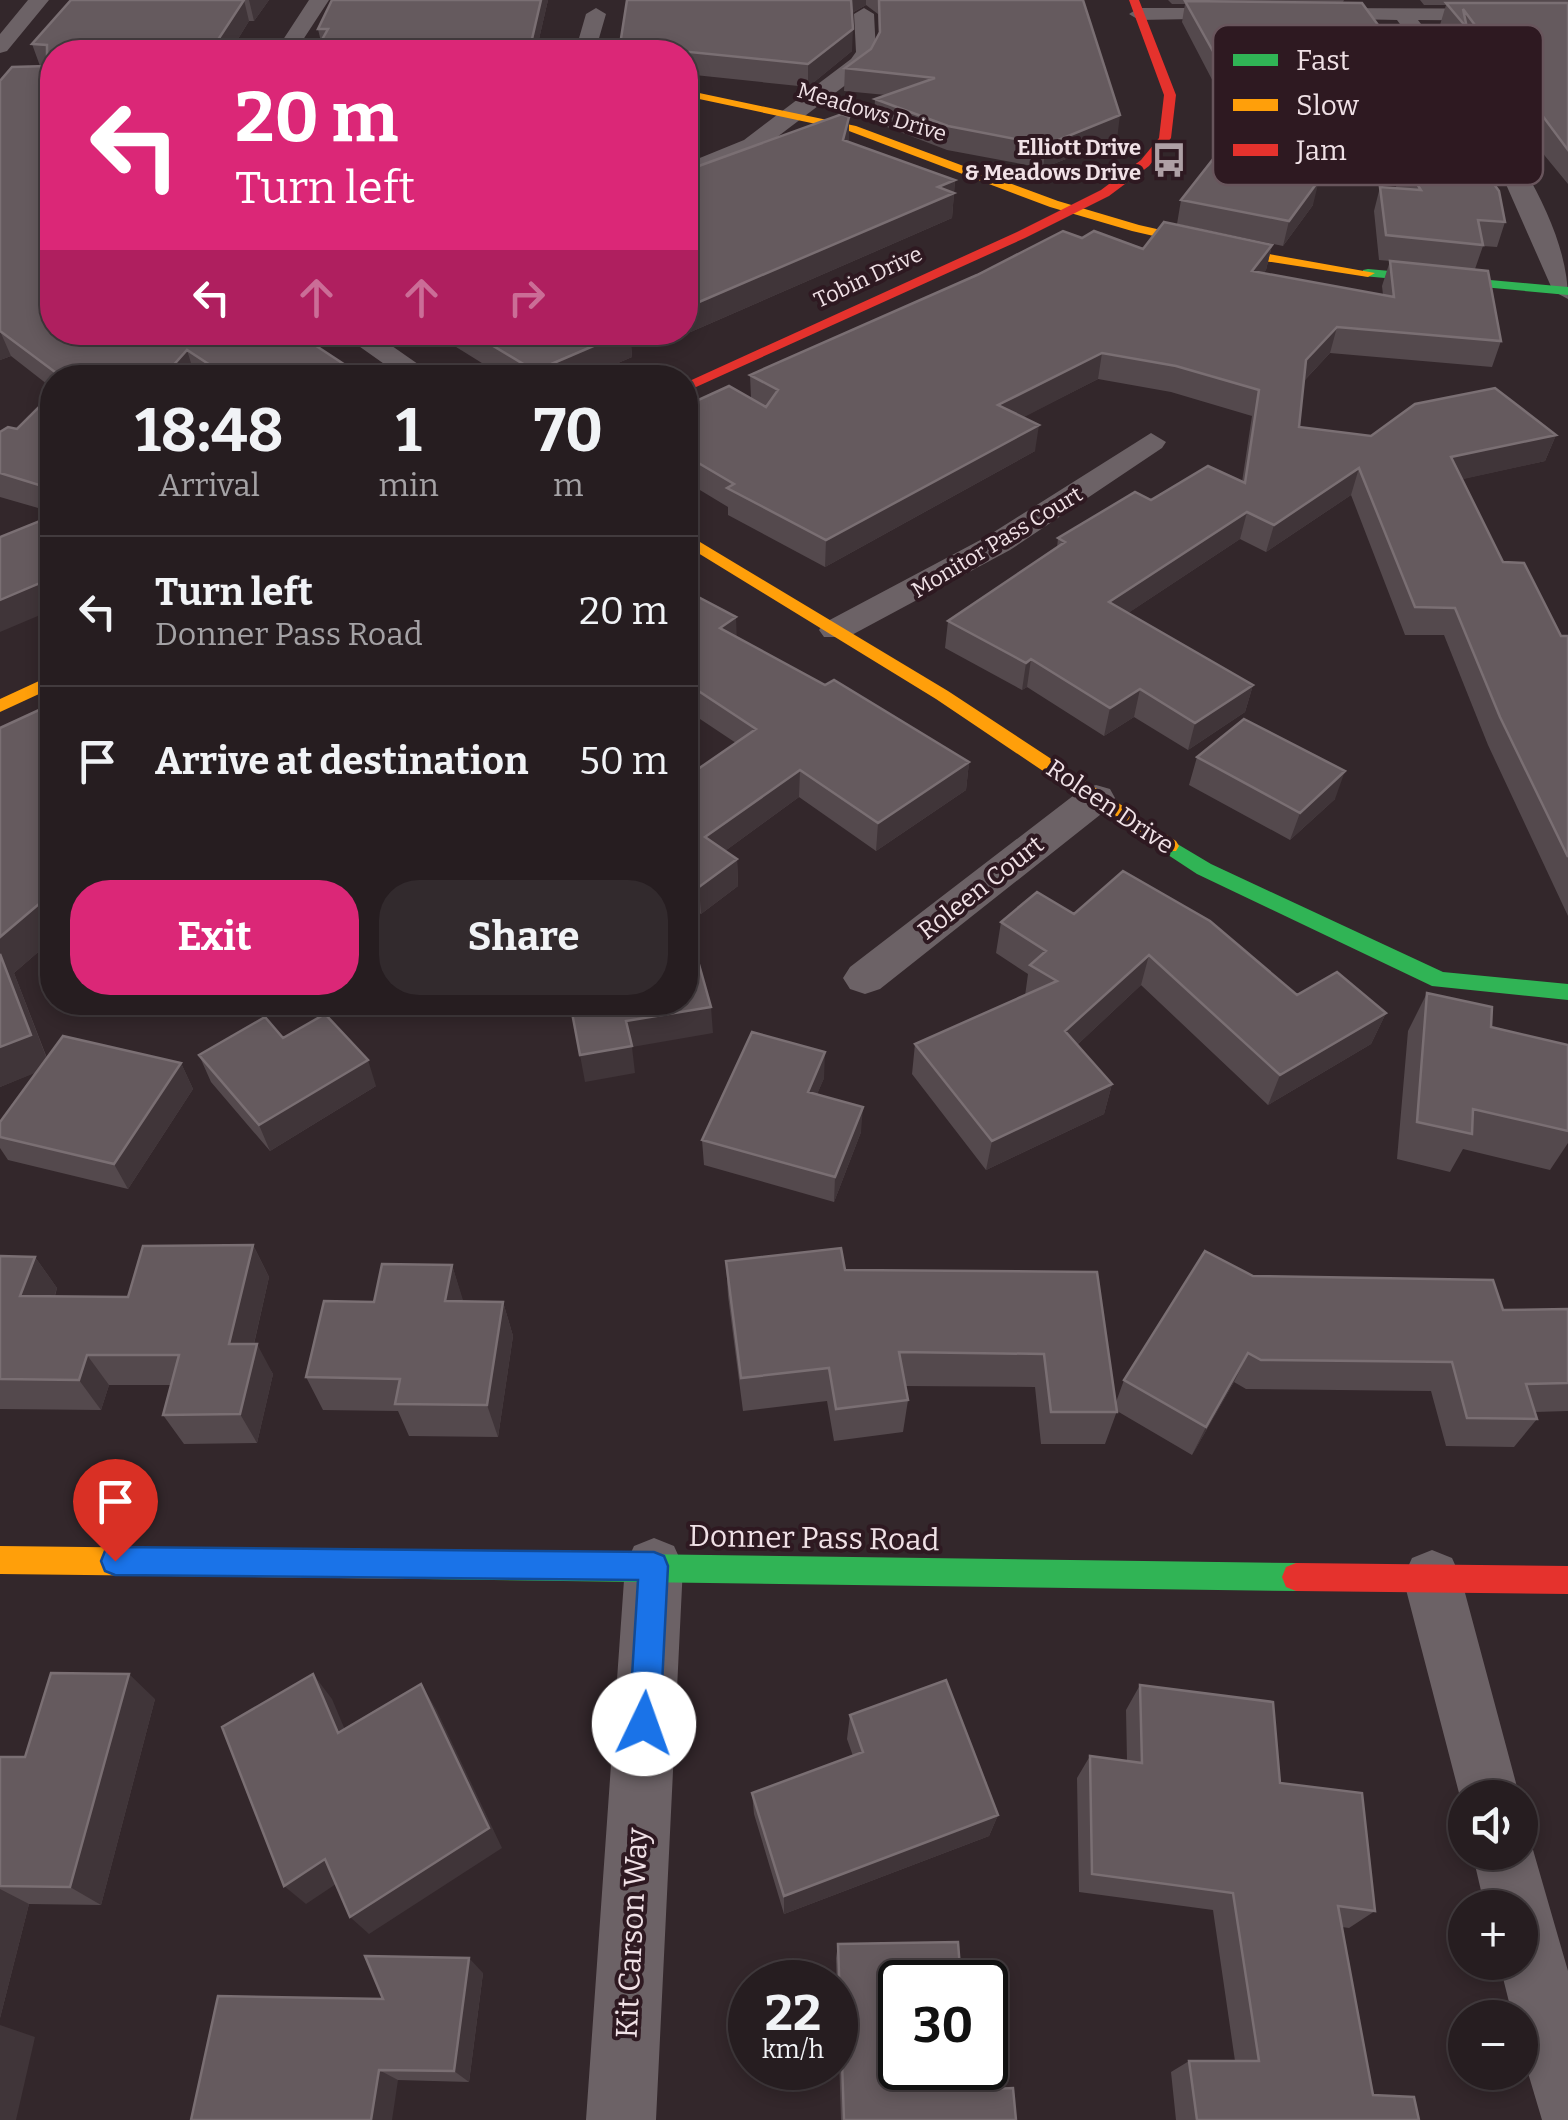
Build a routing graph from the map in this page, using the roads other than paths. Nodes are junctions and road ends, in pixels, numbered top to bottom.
1 (40, 0) edge
2 (319, 0) edge
3 (1136, 7) edge
4 (596, 14) dead end
5 (864, 14) dead end
6 (1402, 14) junction
7 (1568, 14) edge
8 (1410, 25) edge
9 (293, 40) edge
10 (588, 40) edge
11 (0, 47) edge
12 (698, 95) edge
13 (798, 112) junction
14 (698, 167) edge
15 (1519, 185) edge
16 (1070, 210) junction
17 (1567, 291) edge
18 (372, 345) edge
19 (404, 365) edge
20 (698, 382) edge
21 (1151, 442) dead end
22 (698, 546) edge
23 (836, 630) junction
24 (40, 687) edge
25 (0, 706) edge
26 (1096, 798) junction
27 (866, 978) dead end
28 (1568, 992) edge
29 (0, 1560) edge
30 (654, 1566) junction
31 (1432, 1578) junction
32 (1568, 1580) edge
33 (1484, 1780) edge
34 (1537, 1980) edge
35 (1568, 2099) edge
36 (622, 2120) edge

1 - 11 street
2 - 9 street
3 - 6 street
3 - 16 street, Tobin Drive
4 - 10 street
5 - 13 street
6 - 7 street
6 - 8 street
12 - 13 street, Meadows Drive
13 - 14 street
13 - 16 street, Meadows Drive
15 - 17 street
16 - 17 street, Meadows Drive
16 - 20 street, Tobin Drive
18 - 19 street
21 - 23 street, Monitor Pass Court
22 - 23 street, Roleen Drive
23 - 26 street, Roleen Drive
24 - 25 street
26 - 27 street, Roleen Court
26 - 28 street, Roleen Drive
29 - 30 street, Donner Pass Road
30 - 31 street, Donner Pass Road
30 - 36 street, Kit Carson Way
31 - 32 street, Donner Pass Road
31 - 33 street
34 - 35 street

